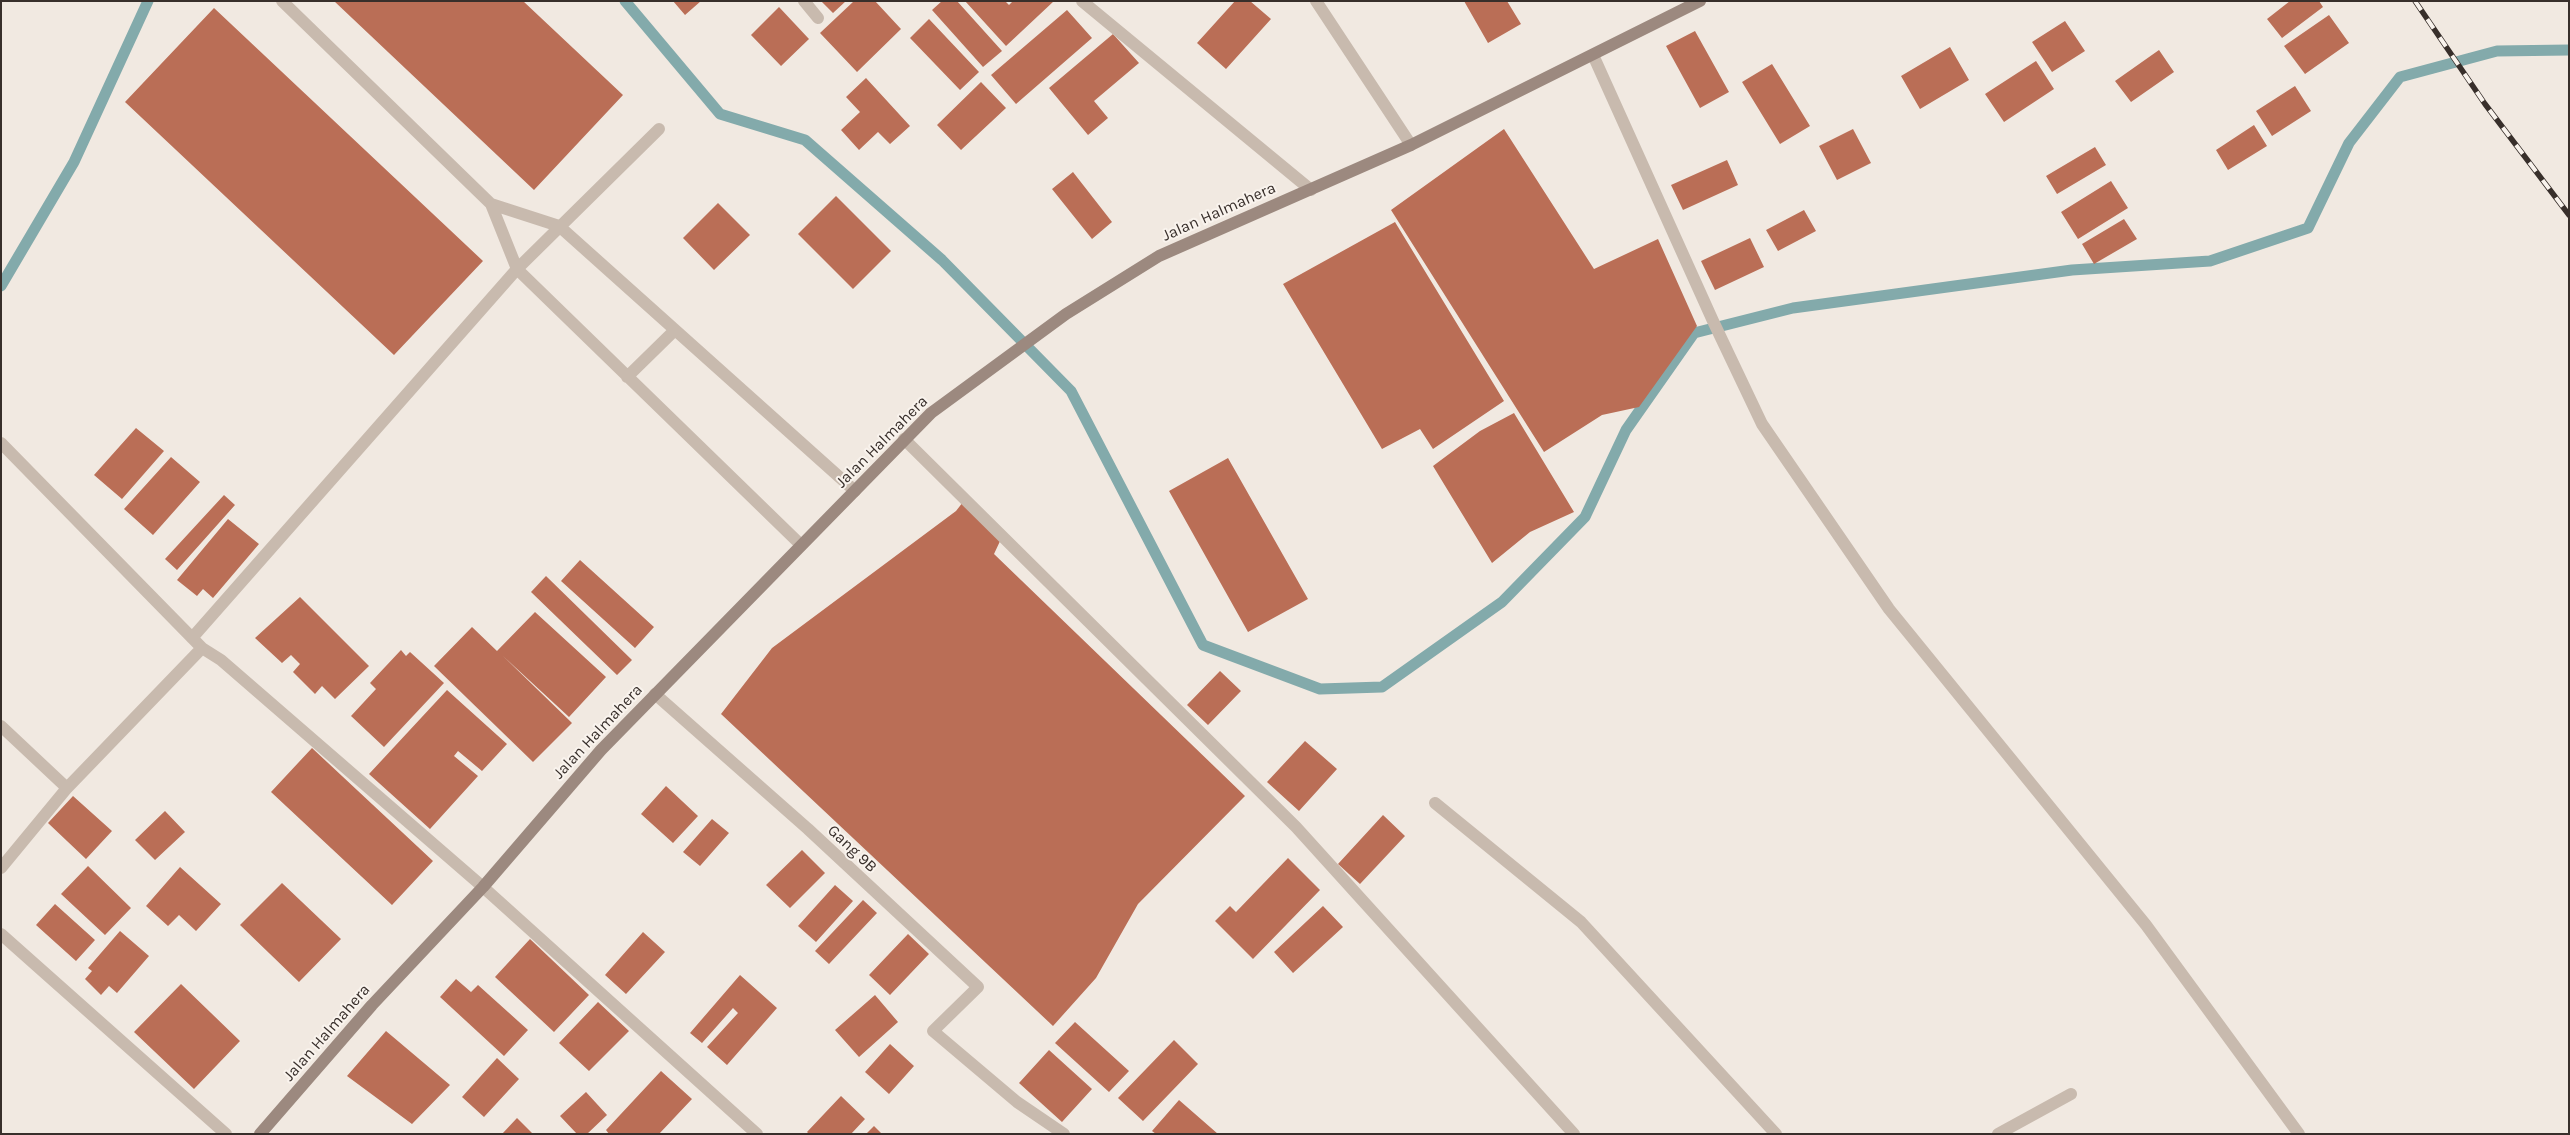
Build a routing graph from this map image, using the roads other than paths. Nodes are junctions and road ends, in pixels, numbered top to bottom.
1 (282, 1) edge
2 (804, 1) edge
3 (1082, 1) edge
4 (1316, 1) edge
5 (1694, 2) edge
6 (818, 18) dead end
7 (1593, 54) junction
8 (659, 129) dead end
9 (1412, 145) junction
10 (1310, 190) junction
11 (491, 204) junction
12 (559, 226) junction
13 (517, 269) junction
14 (675, 330) junction
15 (628, 377) junction
16 (904, 439) junction
17 (1, 443) edge
18 (855, 491) junction
19 (801, 545) junction
20 (192, 638) junction
21 (202, 648) junction
22 (655, 694) junction
23 (1, 726) edge
24 (67, 788) junction
25 (1435, 803) dead end
26 (1, 868) edge
27 (483, 887) junction
28 (1, 934) edge
29 (2071, 1094) dead end
30 (226, 1134) edge
31 (260, 1134) edge
32 (756, 1134) edge
33 (1064, 1134) edge
34 (1574, 1134) edge
35 (1776, 1134) edge
36 (1998, 1134) edge
37 (2299, 1134) edge

1 - 11 street
2 - 6 street
3 - 10 street
4 - 9 street
5 - 7 street, Jalan Halmahera
7 - 9 street, Jalan Halmahera
7 - 37 street
8 - 12 street
9 - 10 street, Jalan Halmahera
10 - 16 street, Jalan Halmahera
11 - 12 street
11 - 13 street
12 - 13 street
12 - 14 street
13 - 15 street
13 - 20 street
14 - 15 street
14 - 18 street
15 - 19 street
16 - 18 street, Jalan Halmahera
16 - 34 street
17 - 20 street
18 - 19 street, Jalan Halmahera
19 - 22 street, Jalan Halmahera
20 - 21 street
21 - 24 street
21 - 27 street
22 - 27 street, Jalan Halmahera
22 - 33 street, Gang 9B
23 - 24 street
24 - 26 street
25 - 35 street
27 - 31 street, Jalan Halmahera
27 - 32 street
28 - 30 street
29 - 36 street

